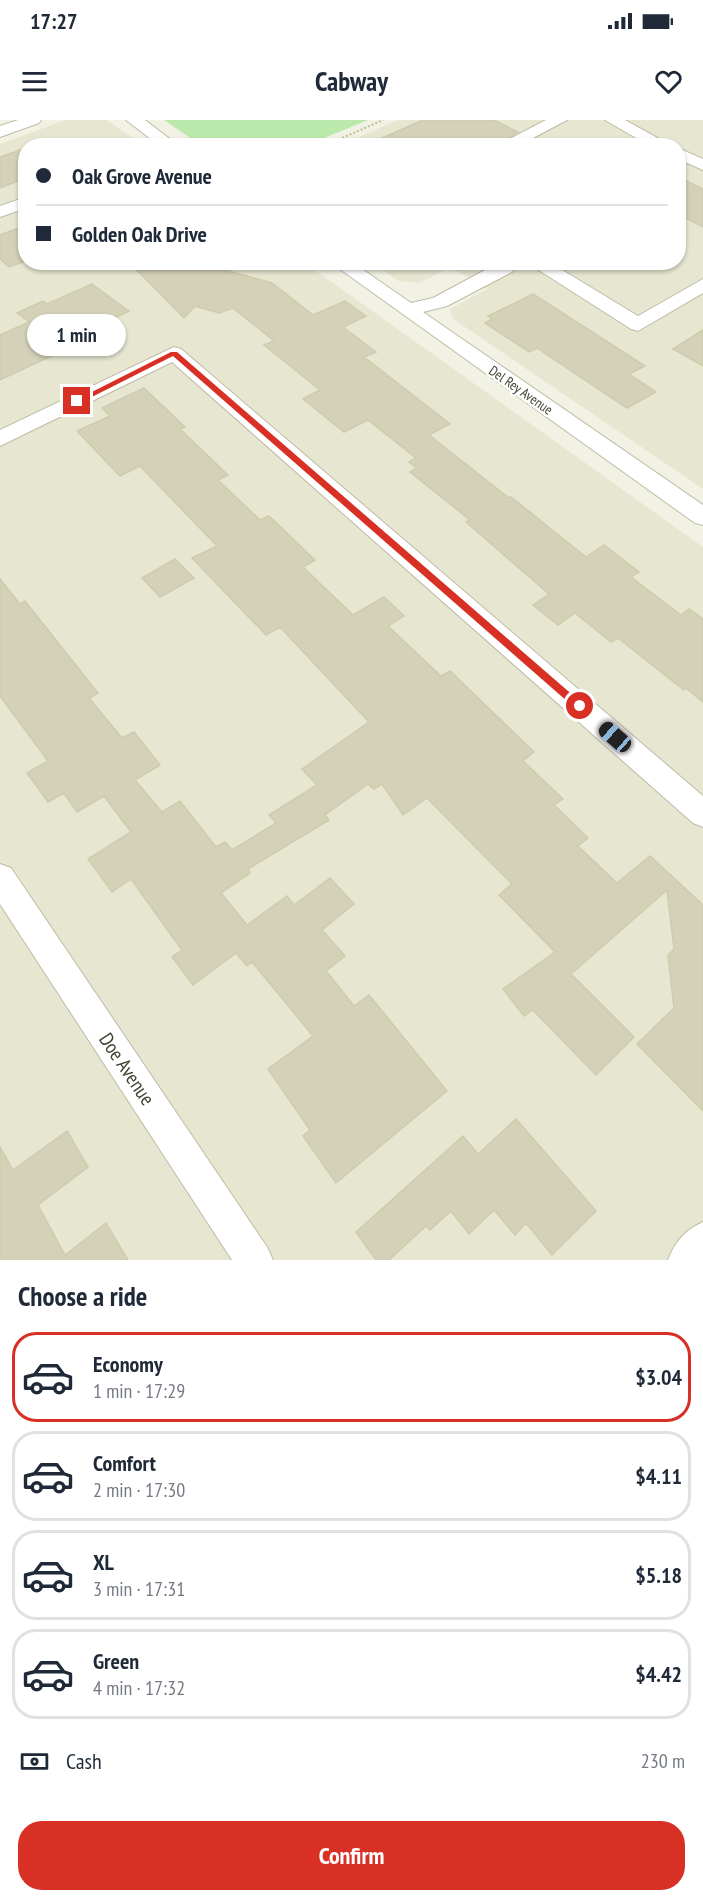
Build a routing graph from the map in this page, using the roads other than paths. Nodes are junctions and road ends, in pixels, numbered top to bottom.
1 (33, 120) edge
2 (134, 120) edge
3 (559, 120) edge
4 (613, 120) edge
5 (0, 132) edge
6 (155, 138) edge
7 (521, 138) edge
8 (648, 138) edge
9 (686, 157) edge
10 (703, 165) edge
11 (18, 205) edge
12 (0, 212) edge
13 (350, 270) edge
14 (464, 270) edge
15 (497, 270) edge
16 (548, 270) edge
17 (444, 281) junction
18 (703, 285) edge
19 (461, 292) junction
20 (407, 310) junction
21 (0, 439) edge
22 (703, 517) edge
23 (703, 814) edge
24 (0, 878) edge
25 (703, 1241) edge
26 (254, 1260) edge
27 (687, 1260) edge

1 - 5 street
2 - 6 street
3 - 7 street
4 - 8 street
9 - 10 street
11 - 12 street
13 - 20 street, Del Rey Avenue
14 - 17 street
15 - 19 street
16 - 18 street
17 - 19 street
17 - 20 street
19 - 20 street
20 - 22 street, Del Rey Avenue
21 - 23 street
24 - 26 street, Doe Avenue
25 - 27 street

